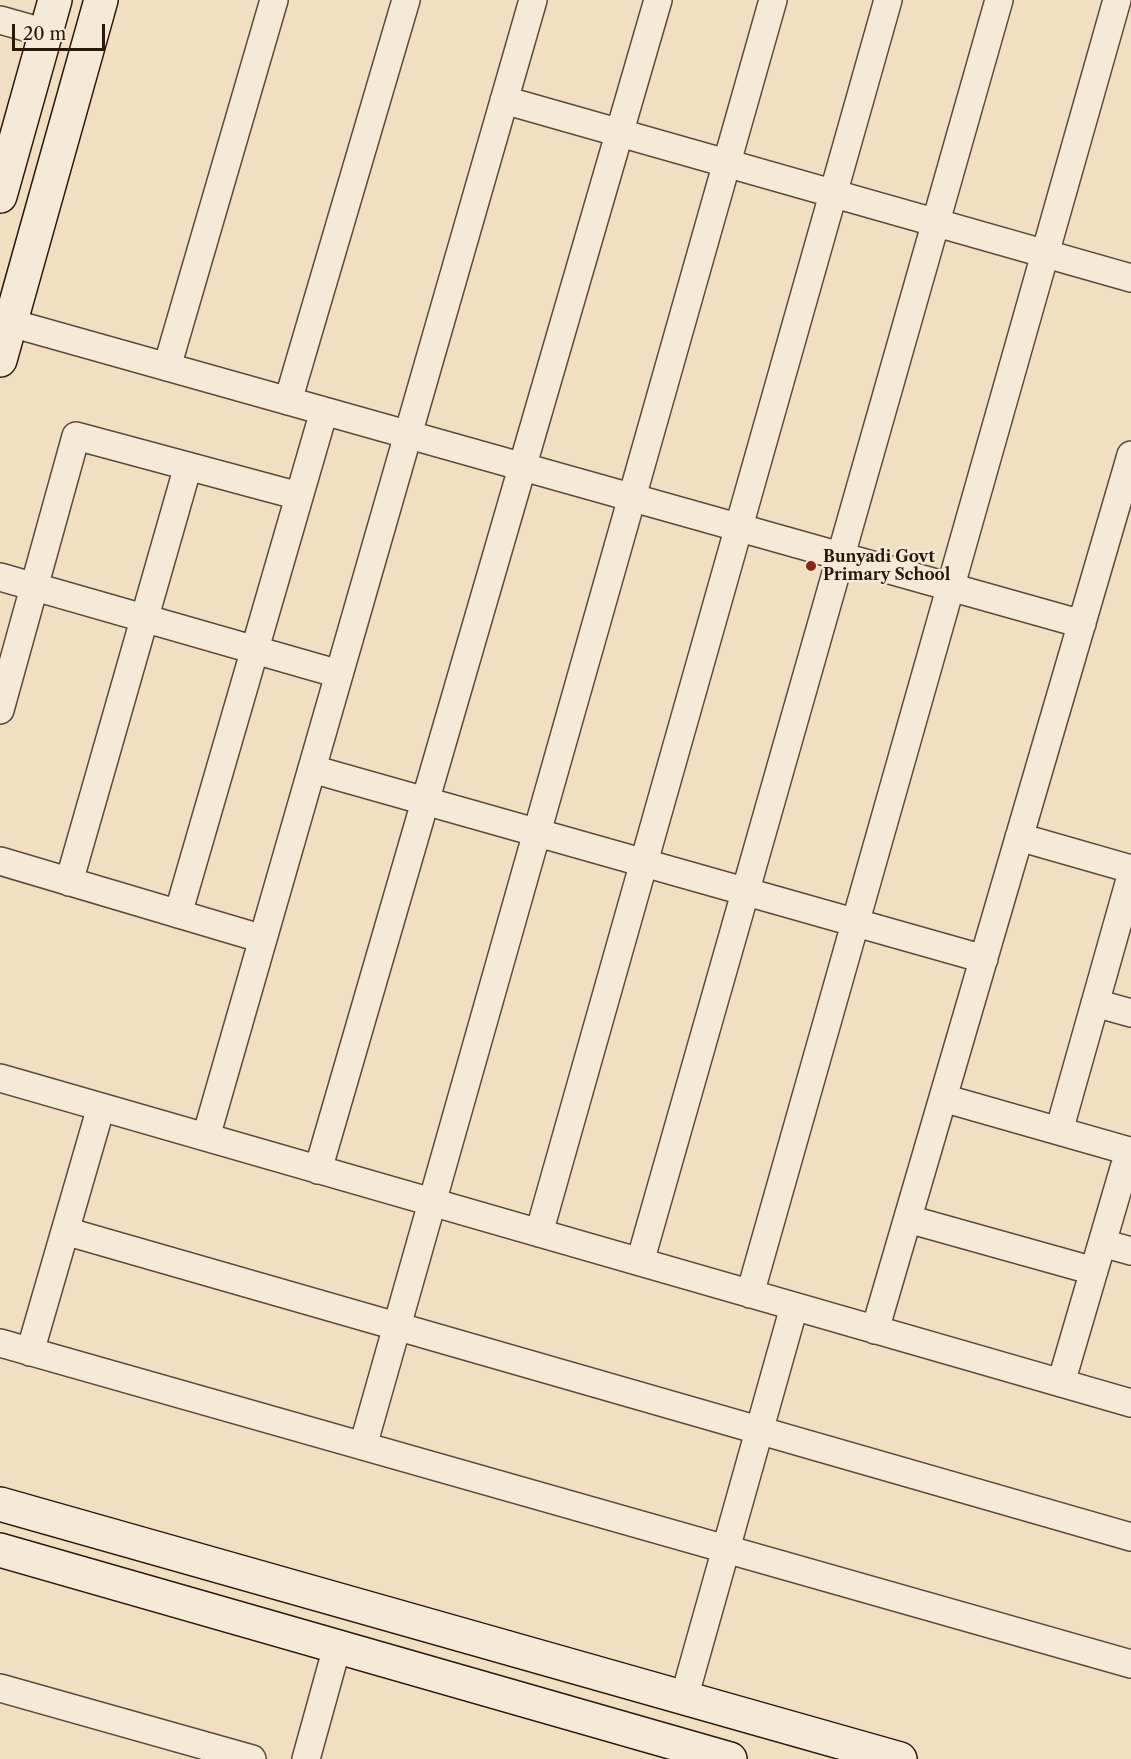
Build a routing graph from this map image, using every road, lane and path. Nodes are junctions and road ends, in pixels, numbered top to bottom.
1 (55, 0) edge
2 (102, 0) edge
3 (274, 0) edge
4 (406, 0) edge
5 (533, 0) edge
6 (658, 0) edge
7 (773, 0) edge
8 (888, 0) edge
9 (999, 0) edge
10 (1117, 0) edge
11 (0, 20) edge
12 (46, 33) junction
13 (504, 100) junction
14 (619, 132) junction
15 (727, 163) junction
16 (833, 194) junction
17 (0, 196) edge
18 (936, 222) junction
19 (1045, 254) junction
20 (1131, 278) edge
21 (10, 323) junction
22 (0, 360) edge
23 (167, 367) junction
24 (288, 401) junction
25 (324, 411) junction
26 (408, 434) junction
27 (1131, 455) edge
28 (188, 466) junction
29 (522, 467) junction
30 (299, 496) junction
31 (632, 497) junction
32 (739, 527) junction
33 (841, 556) junction
34 (0, 578) edge
35 (34, 587) junction
36 (951, 587) junction
37 (145, 619) junction
38 (1082, 624) junction
39 (254, 650) junction
40 (339, 674) junction
41 (0, 711) edge
42 (312, 770) junction
43 (425, 801) junction
44 (536, 833) junction
45 (1019, 837) junction
46 (0, 861) edge
47 (644, 863) junction
48 (1131, 869) edge
49 (1131, 876) edge
50 (69, 882) junction
51 (746, 891) junction
52 (178, 914) junction
53 (856, 922) junction
54 (263, 939) junction
55 (984, 959) junction
56 (1095, 1003) junction
57 (1131, 1013) edge
58 (0, 1078) edge
59 (943, 1098) junction
60 (101, 1107) junction
61 (1059, 1131) junction
62 (206, 1137) junction
63 (318, 1170) junction
64 (431, 1202) junction
65 (908, 1219) junction
66 (65, 1231) junction
67 (539, 1233) junction
68 (1102, 1243) junction
69 (1131, 1251) edge
70 (640, 1262) junction
71 (1094, 1271) junction
72 (750, 1294) junction
73 (794, 1306) junction
74 (397, 1326) junction
75 (875, 1330) junction
76 (0, 1343) edge
77 (30, 1352) junction
78 (1061, 1383) junction
79 (1131, 1403) edge
80 (759, 1430) junction
81 (363, 1446) junction
82 (0, 1504) edge
83 (1131, 1537) edge
84 (726, 1549) junction
85 (0, 1550) edge
86 (337, 1647) junction
87 (1131, 1664) edge
88 (0, 1688) edge
89 (684, 1698) junction
90 (818, 1748) edge
91 (252, 1759) edge
92 (306, 1759) edge
93 (730, 1759) edge
94 (900, 1759) edge

1 - 12 street
2 - 21 street
3 - 23 street
4 - 24 street
5 - 13 street
6 - 14 street
7 - 15 street
8 - 16 street
9 - 18 street
10 - 19 street
11 - 12 street
12 - 17 street
13 - 14 street
13 - 26 street
14 - 15 street
14 - 29 street
15 - 16 street
15 - 31 street
16 - 18 street
16 - 32 street
18 - 19 street
18 - 33 street
19 - 20 street
19 - 36 street
21 - 22 street
21 - 23 street
23 - 24 street
24 - 25 street
25 - 26 street
25 - 30 street
26 - 29 street
26 - 40 street
27 - 38 street
28 - 30 street
28 - 35 street
28 - 37 street
29 - 31 street
29 - 43 street
30 - 39 street
31 - 32 street
31 - 44 street
32 - 33 street
32 - 47 street
33 - 36 street
33 - 51 street
34 - 35 street
35 - 37 street
35 - 41 street
36 - 38 street
36 - 53 street
37 - 39 street
37 - 50 street
38 - 45 street
39 - 40 street
39 - 52 street
40 - 42 street
42 - 43 street
42 - 54 street
43 - 44 street
43 - 63 street
44 - 47 street
44 - 64 street
45 - 48 street
45 - 55 street
46 - 50 street
47 - 51 street
47 - 67 street
49 - 56 street
50 - 52 street
51 - 53 street
51 - 70 street
52 - 54 street
53 - 55 street
53 - 72 street
54 - 62 street
55 - 59 street
56 - 57 street
56 - 61 street
58 - 60 street
59 - 61 street
59 - 65 street
60 - 62 street
60 - 66 street
61 - 68 street
62 - 63 street
63 - 64 street
64 - 67 street
64 - 74 street
65 - 71 street
65 - 75 street
66 - 74 street
66 - 77 street
67 - 70 street
68 - 69 street
68 - 71 street
70 - 72 street
71 - 78 street
72 - 73 street
73 - 75 street
73 - 80 street
74 - 80 street
74 - 81 street
75 - 78 street
76 - 77 street
77 - 81 street
78 - 79 street
80 - 83 street
80 - 84 street
81 - 84 street
82 - 89 street
84 - 87 street
84 - 89 street
85 - 86 street
86 - 92 street
86 - 93 street
88 - 91 street
89 - 90 street
90 - 94 street

